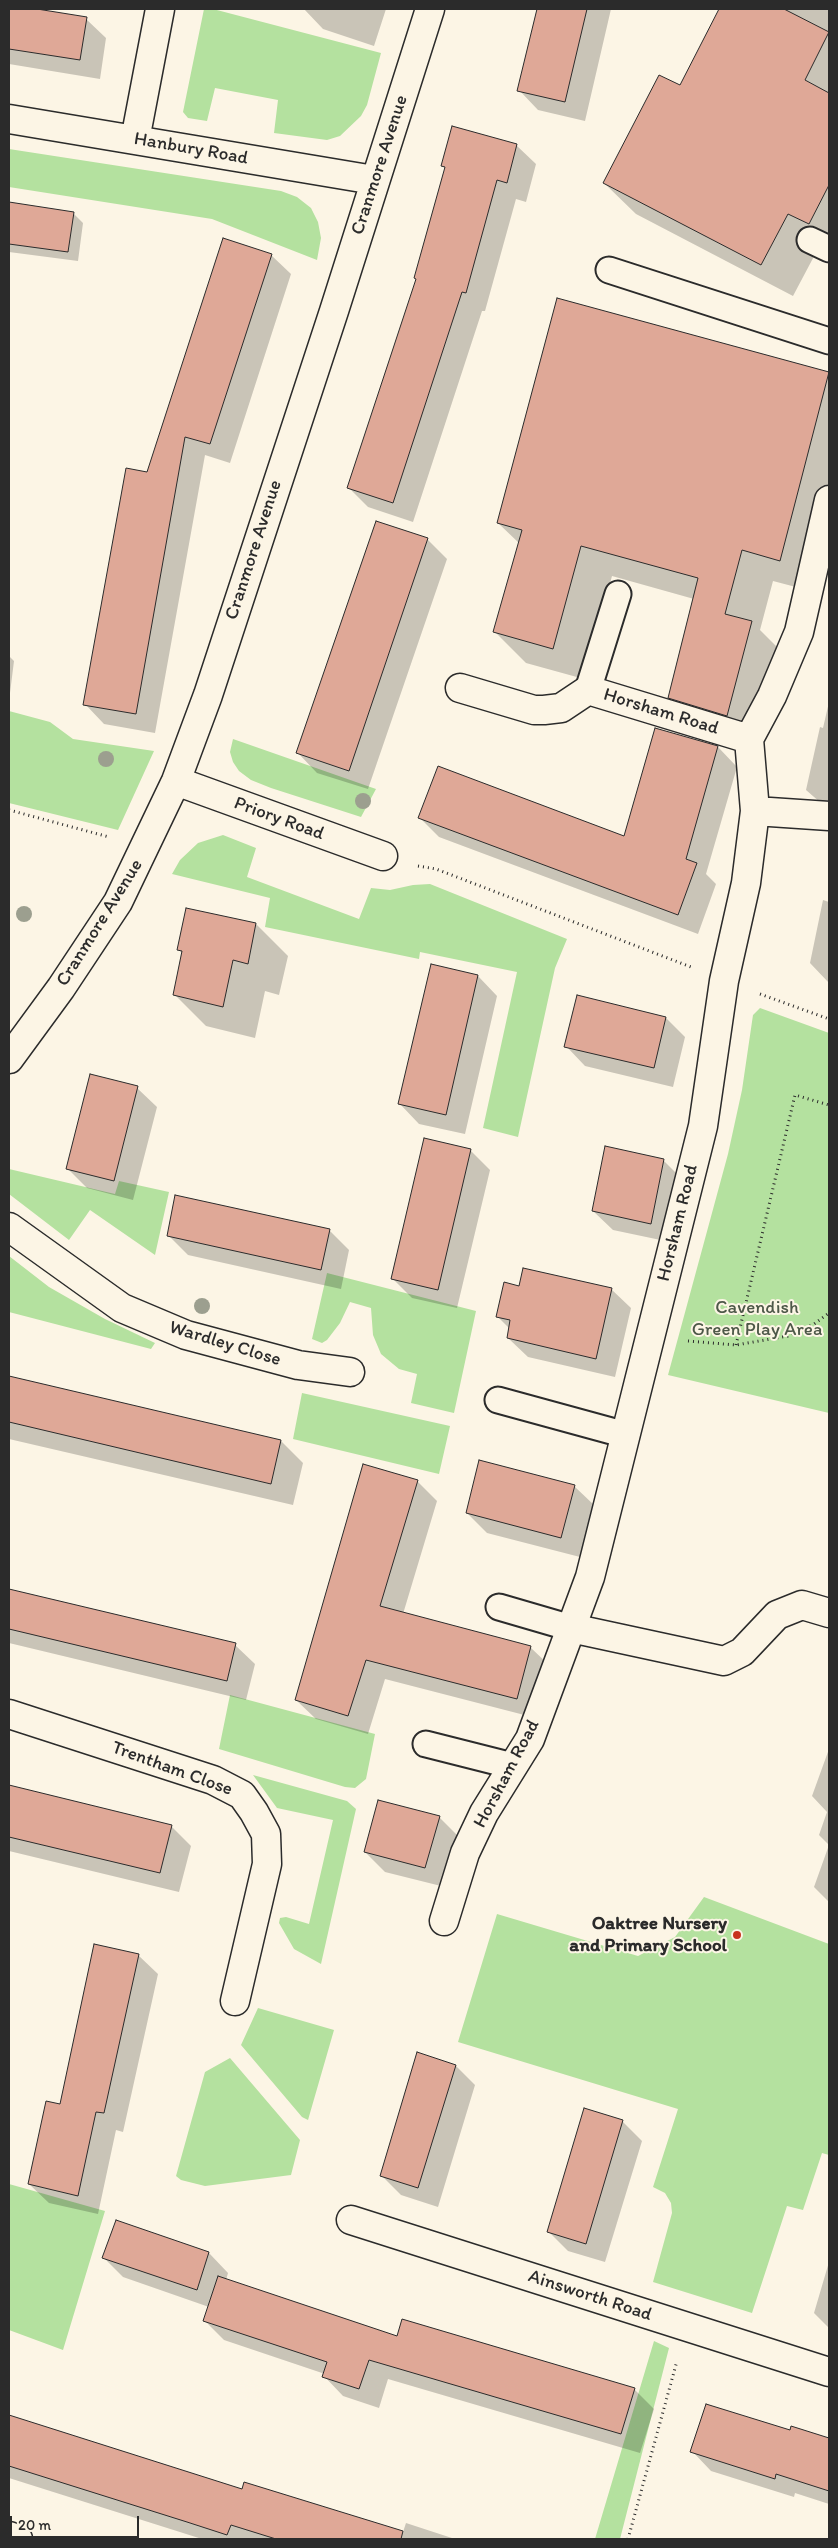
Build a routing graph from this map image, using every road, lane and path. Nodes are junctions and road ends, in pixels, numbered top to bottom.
1 (160, 9) edge
2 (430, 9) edge
3 (9, 119) edge
4 (136, 140) junction
5 (374, 180) junction
6 (609, 270) dead end
7 (829, 341) edge
8 (829, 500) edge
9 (821, 566) edge
10 (618, 594) dead end
11 (460, 688) dead end
12 (588, 690) junction
13 (749, 739) junction
14 (176, 781) junction
15 (9, 810) edge
16 (754, 811) junction
17 (829, 816) edge
18 (146, 846) junction
19 (383, 856) joint
20 (724, 980) junction
21 (829, 1020) edge
22 (9, 1058) edge
23 (829, 1105) edge
24 (9, 1227) edge
25 (829, 1313) edge
26 (651, 1332) junction
27 (736, 1345) junction
28 (350, 1372) dead end
29 (498, 1400) dead end
30 (626, 1435) junction
31 (499, 1607) dead end
32 (829, 1613) edge
33 (571, 1628) junction
34 (9, 1714) edge
35 (426, 1744) dead end
36 (513, 1766) junction
37 (444, 1920) dead end
38 (235, 2001) dead end
39 (351, 2220) dead end
40 (686, 2327) junction
41 (829, 2372) edge
42 (9, 2536) edge
43 (18, 2539) edge
44 (628, 2539) edge

1 - 4 street
2 - 5 street, Cranmore Avenue
3 - 4 street, Hanbury Road
4 - 5 street, Hanbury Road
5 - 14 street, Cranmore Avenue
6 - 7 lane
8 - 9 street
9 - 13 street
10 - 12 lane
11 - 12 street, Horsham Road
12 - 13 street, Horsham Road
13 - 16 street, Horsham Road
14 - 18 street, Cranmore Avenue
14 - 19 street, Priory Road
15 - 18 path
16 - 17 street
16 - 20 street, Horsham Road
18 - 22 street, Cranmore Avenue
19 - 20 path
20 - 21 path
20 - 26 street, Horsham Road
23 - 27 path
24 - 28 street, Wardley Close
25 - 27 path
26 - 27 path
26 - 30 street, Horsham Road
29 - 30 lane
30 - 33 street, Horsham Road
31 - 33 lane
32 - 33 street
33 - 36 street, Horsham Road
34 - 38 street, Trentham Close
35 - 36 lane
36 - 37 street, Horsham Road
39 - 40 street, Ainsworth Road
40 - 41 street, Ainsworth Road
40 - 44 path
42 - 43 street

